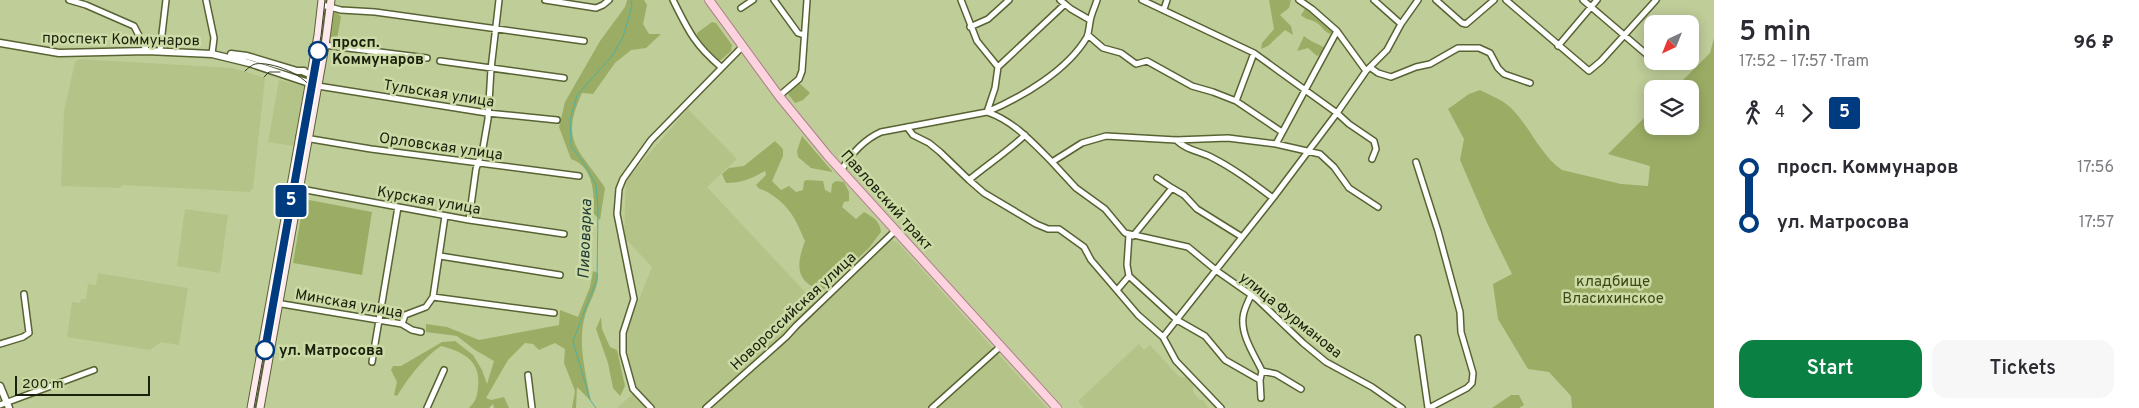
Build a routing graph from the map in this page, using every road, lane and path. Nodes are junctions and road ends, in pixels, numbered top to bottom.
1 (69, 0) edge
2 (166, 0) edge
3 (206, 0) edge
4 (499, 0) edge
5 (545, 0) edge
6 (608, 0) edge
7 (673, 0) edge
8 (709, 0) edge
9 (753, 0) edge
10 (774, 0) edge
11 (807, 0) edge
12 (961, 0) edge
13 (1009, 0) edge
14 (1097, 0) edge
15 (1142, 0) edge
16 (1167, 0) edge
17 (1299, 0) edge
18 (1374, 0) edge
19 (1418, 0) edge
20 (1436, 0) edge
21 (1494, 0) edge
22 (1506, 0) edge
23 (1583, 0) edge
24 (1597, 0) edge
25 (1656, 0) edge
26 (1062, 2) edge
27 (322, 3) edge
28 (330, 3) edge
29 (1591, 7) junction
30 (741, 8) dead end
31 (1164, 9) junction
32 (1090, 20) junction
33 (1401, 24) junction
34 (970, 27) junction
35 (495, 29) junction
36 (1337, 31) junction
37 (804, 35) junction
38 (1088, 35) junction
39 (1624, 35) junction
40 (584, 41) dead end
41 (0, 43) edge
42 (316, 44) junction
43 (325, 46) junction
44 (743, 46) junction
45 (1558, 46) junction
46 (147, 50) junction
47 (160, 51) junction
48 (1644, 52) edge
49 (1254, 53) junction
50 (212, 54) junction
51 (427, 58) dead end
52 (440, 60) dead end
53 (313, 62) junction
54 (720, 67) junction
55 (998, 67) junction
56 (491, 68) junction
57 (1369, 69) junction
58 (302, 72) junction
59 (311, 74) junction
60 (564, 78) dead end
61 (1530, 83) dead end
62 (309, 84) junction
63 (318, 86) junction
64 (1304, 89) junction
65 (779, 96) junction
66 (1236, 101) junction
67 (987, 112) junction
68 (488, 113) junction
69 (1337, 113) junction
70 (557, 120) dead end
71 (907, 127) junction
72 (1282, 132) junction
73 (1025, 135) junction
74 (299, 137) junction
75 (309, 139) junction
76 (1176, 140) junction
77 (1276, 144) junction
78 (1308, 152) junction
79 (1372, 159) dead end
80 (1052, 162) junction
81 (1416, 162) dead end
82 (478, 163) junction
83 (841, 171) junction
84 (579, 176) dead end
85 (1157, 178) dead end
86 (969, 180) junction
87 (290, 187) junction
88 (1172, 188) junction
89 (300, 189) junction
90 (1273, 198) junction
91 (398, 207) junction
92 (1378, 207) dead end
93 (445, 216) junction
94 (469, 220) junction
95 (896, 230) junction
96 (564, 234) dead end
97 (1131, 236) junction
98 (1242, 238) junction
99 (440, 256) junction
100 (1216, 271) junction
101 (560, 275) dead end
102 (1129, 276) junction
103 (1118, 289) junction
104 (24, 294) dead end
105 (1252, 295) junction
106 (433, 297) junction
107 (270, 302) junction
108 (280, 304) junction
109 (554, 313) dead end
110 (378, 320) junction
111 (1177, 320) junction
112 (402, 324) junction
113 (421, 332) dead end
114 (1163, 337) junction
115 (1418, 338) dead end
116 (0, 344) edge
117 (1001, 346) junction
118 (372, 362) dead end
119 (94, 370) dead end
120 (444, 370) dead end
121 (1262, 371) junction
122 (257, 374) junction
123 (528, 375) dead end
124 (266, 376) junction
125 (1260, 380) junction
126 (0, 386) edge
127 (1301, 389) dead end
128 (1261, 398) dead end
129 (5, 405) edge
130 (251, 408) edge
131 (260, 408) edge
132 (427, 408) edge
133 (532, 408) edge
134 (651, 408) edge
135 (706, 408) edge
136 (932, 408) edge
137 (1056, 408) edge
138 (1221, 408) edge
139 (1402, 408) edge
140 (1428, 408) edge

1 - 46 street
2 - 47 street
3 - 50 street
4 - 35 street
5 - 6 street
7 - 54 street
8 - 44 main road, Павловский тракт
9 - 30 street
10 - 37 street
11 - 37 street
12 - 34 street
13 - 34 street
14 - 32 street
15 - 31 street
16 - 31 street
17 - 36 street
18 - 33 street
19 - 33 street, улица Фурманова
20 - 21 street
22 - 45 street
23 - 29 street
24 - 29 street
25 - 39 street
26 - 32 street
26 - 55 street
27 - 28 street
27 - 42 main road
28 - 35 street
28 - 43 main road
29 - 39 street
29 - 45 street
31 - 49 street
32 - 38 street
33 - 57 street, улица Фурманова
34 - 55 street
35 - 40 street
35 - 56 street
36 - 57 street
36 - 64 street
37 - 65 street
38 - 66 street
38 - 67 street
39 - 45 street
39 - 48 street
41 - 46 street, проспект Коммунаров
42 - 43 street
42 - 53 main road
43 - 51 street
43 - 63 main road
44 - 54 street
44 - 65 main road, Павловский тракт
46 - 47 street, проспект Коммунаров
47 - 50 street, проспект Коммунаров
49 - 64 street
49 - 66 street
50 - 58 street, проспект Коммунаров
50 - 62 street, проспект Коммунаров
52 - 56 street
53 - 58 street
53 - 59 main road
54 - 134 street
55 - 67 street
56 - 60 street
56 - 68 street
57 - 61 street
57 - 69 street, улица Фурманова
58 - 59 street, проспект Коммунаров
59 - 62 main road
59 - 63 street
62 - 63 street, проспект Коммунаров
62 - 74 main road
63 - 68 street, Тульская улица
63 - 75 main road
64 - 69 street
64 - 72 street
65 - 83 main road, Павловский тракт
66 - 72 street
67 - 71 street
67 - 73 street
68 - 70 street, Тульская улица
68 - 82 street
69 - 78 street, улица Фурманова
69 - 79 street
71 - 83 street
71 - 86 street
72 - 77 street
73 - 80 street
73 - 86 street
74 - 75 street, Орловская улица
74 - 87 main road
75 - 82 street, Орловская улица
75 - 89 main road
76 - 77 street
76 - 80 street
76 - 90 street
77 - 78 street
78 - 90 street, улица Фурманова
78 - 92 street
80 - 97 street
81 - 140 street
82 - 84 street, Орловская улица
82 - 94 street
83 - 95 main road, Павловский тракт
85 - 88 street
86 - 103 street
87 - 89 street, Курская улица
87 - 107 main road
88 - 97 street
88 - 98 street
89 - 91 street, Курская улица
89 - 108 main road
90 - 98 street, улица Фурманова
91 - 93 street, Курская улица
91 - 110 street
93 - 94 street, Курская улица
93 - 99 street
94 - 96 street, Курская улица
95 - 117 main road, Павловский тракт
95 - 135 street, Новороссийская улица
97 - 100 street
97 - 102 street
98 - 100 street, улица Фурманова
99 - 101 street
99 - 106 street
100 - 105 street, улица Фурманова
100 - 111 street, улица Фурманова
102 - 103 street
102 - 111 street
103 - 114 street
104 - 116 street
105 - 121 street
105 - 139 street, улица Фурманова
106 - 109 street
106 - 112 street
107 - 108 street, Минская улица
107 - 122 main road
108 - 110 street, Минская улица
108 - 124 main road
110 - 112 street, Минская улица
110 - 118 street
111 - 114 street, улица Фурманова
111 - 125 street
112 - 113 street, Минская улица
114 - 138 street
115 - 140 street
117 - 136 street
117 - 137 main road, Павловский тракт
119 - 129 street
120 - 132 street
121 - 125 street
121 - 127 street
122 - 124 street
122 - 130 main road
123 - 133 street
124 - 131 main road
125 - 128 street
126 - 129 street

